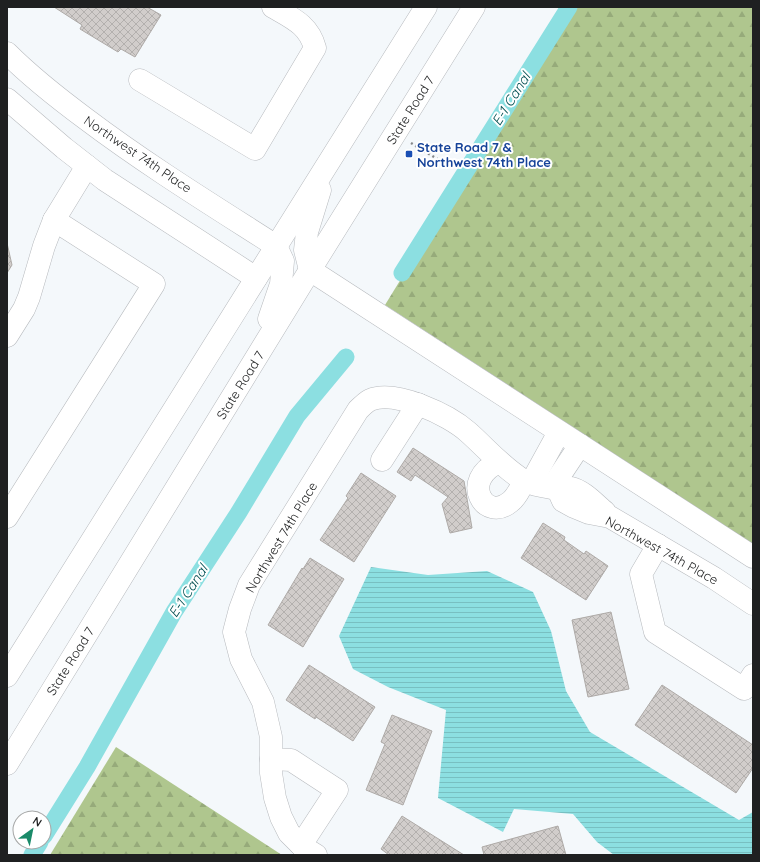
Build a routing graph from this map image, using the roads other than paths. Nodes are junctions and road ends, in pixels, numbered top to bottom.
1 (273, 7) edge
2 (426, 7) edge
3 (474, 7) edge
4 (7, 53) edge
5 (140, 80) dead end
6 (7, 100) edge
7 (329, 160) junction
8 (87, 166) junction
9 (54, 220) junction
10 (276, 246) junction
11 (310, 270) junction
12 (256, 278) junction
13 (7, 336) edge
14 (255, 360) junction
15 (418, 404) junction
16 (559, 432) junction
17 (580, 445) junction
18 (382, 460) dead end
19 (499, 462) junction
20 (541, 485) junction
21 (7, 517) edge
22 (658, 545) junction
23 (753, 557) edge
24 (753, 604) edge
25 (7, 676) edge
26 (753, 676) edge
27 (271, 759) junction
28 (7, 764) edge
29 (308, 850) edge

1 - 5 street
2 - 7 street
3 - 11 street, State Road 7
4 - 10 street, Northwest 74th Place
6 - 8 street
7 - 10 street
7 - 11 street
8 - 9 street
8 - 12 street
9 - 13 street
9 - 21 street
10 - 12 street
10 - 14 street
11 - 14 street, State Road 7
11 - 16 street
12 - 25 street
14 - 28 street, State Road 7
15 - 18 street
15 - 19 street, Northwest 74th Place
15 - 27 street, Northwest 74th Place
16 - 17 street
16 - 20 street
17 - 20 street
17 - 23 street
19 - 20 street, Northwest 74th Place
19 - 20 street
20 - 22 street, Northwest 74th Place
22 - 24 street, Northwest 74th Place
22 - 26 street
27 - 29 street, Northwest 74th Place
27 - 29 street

